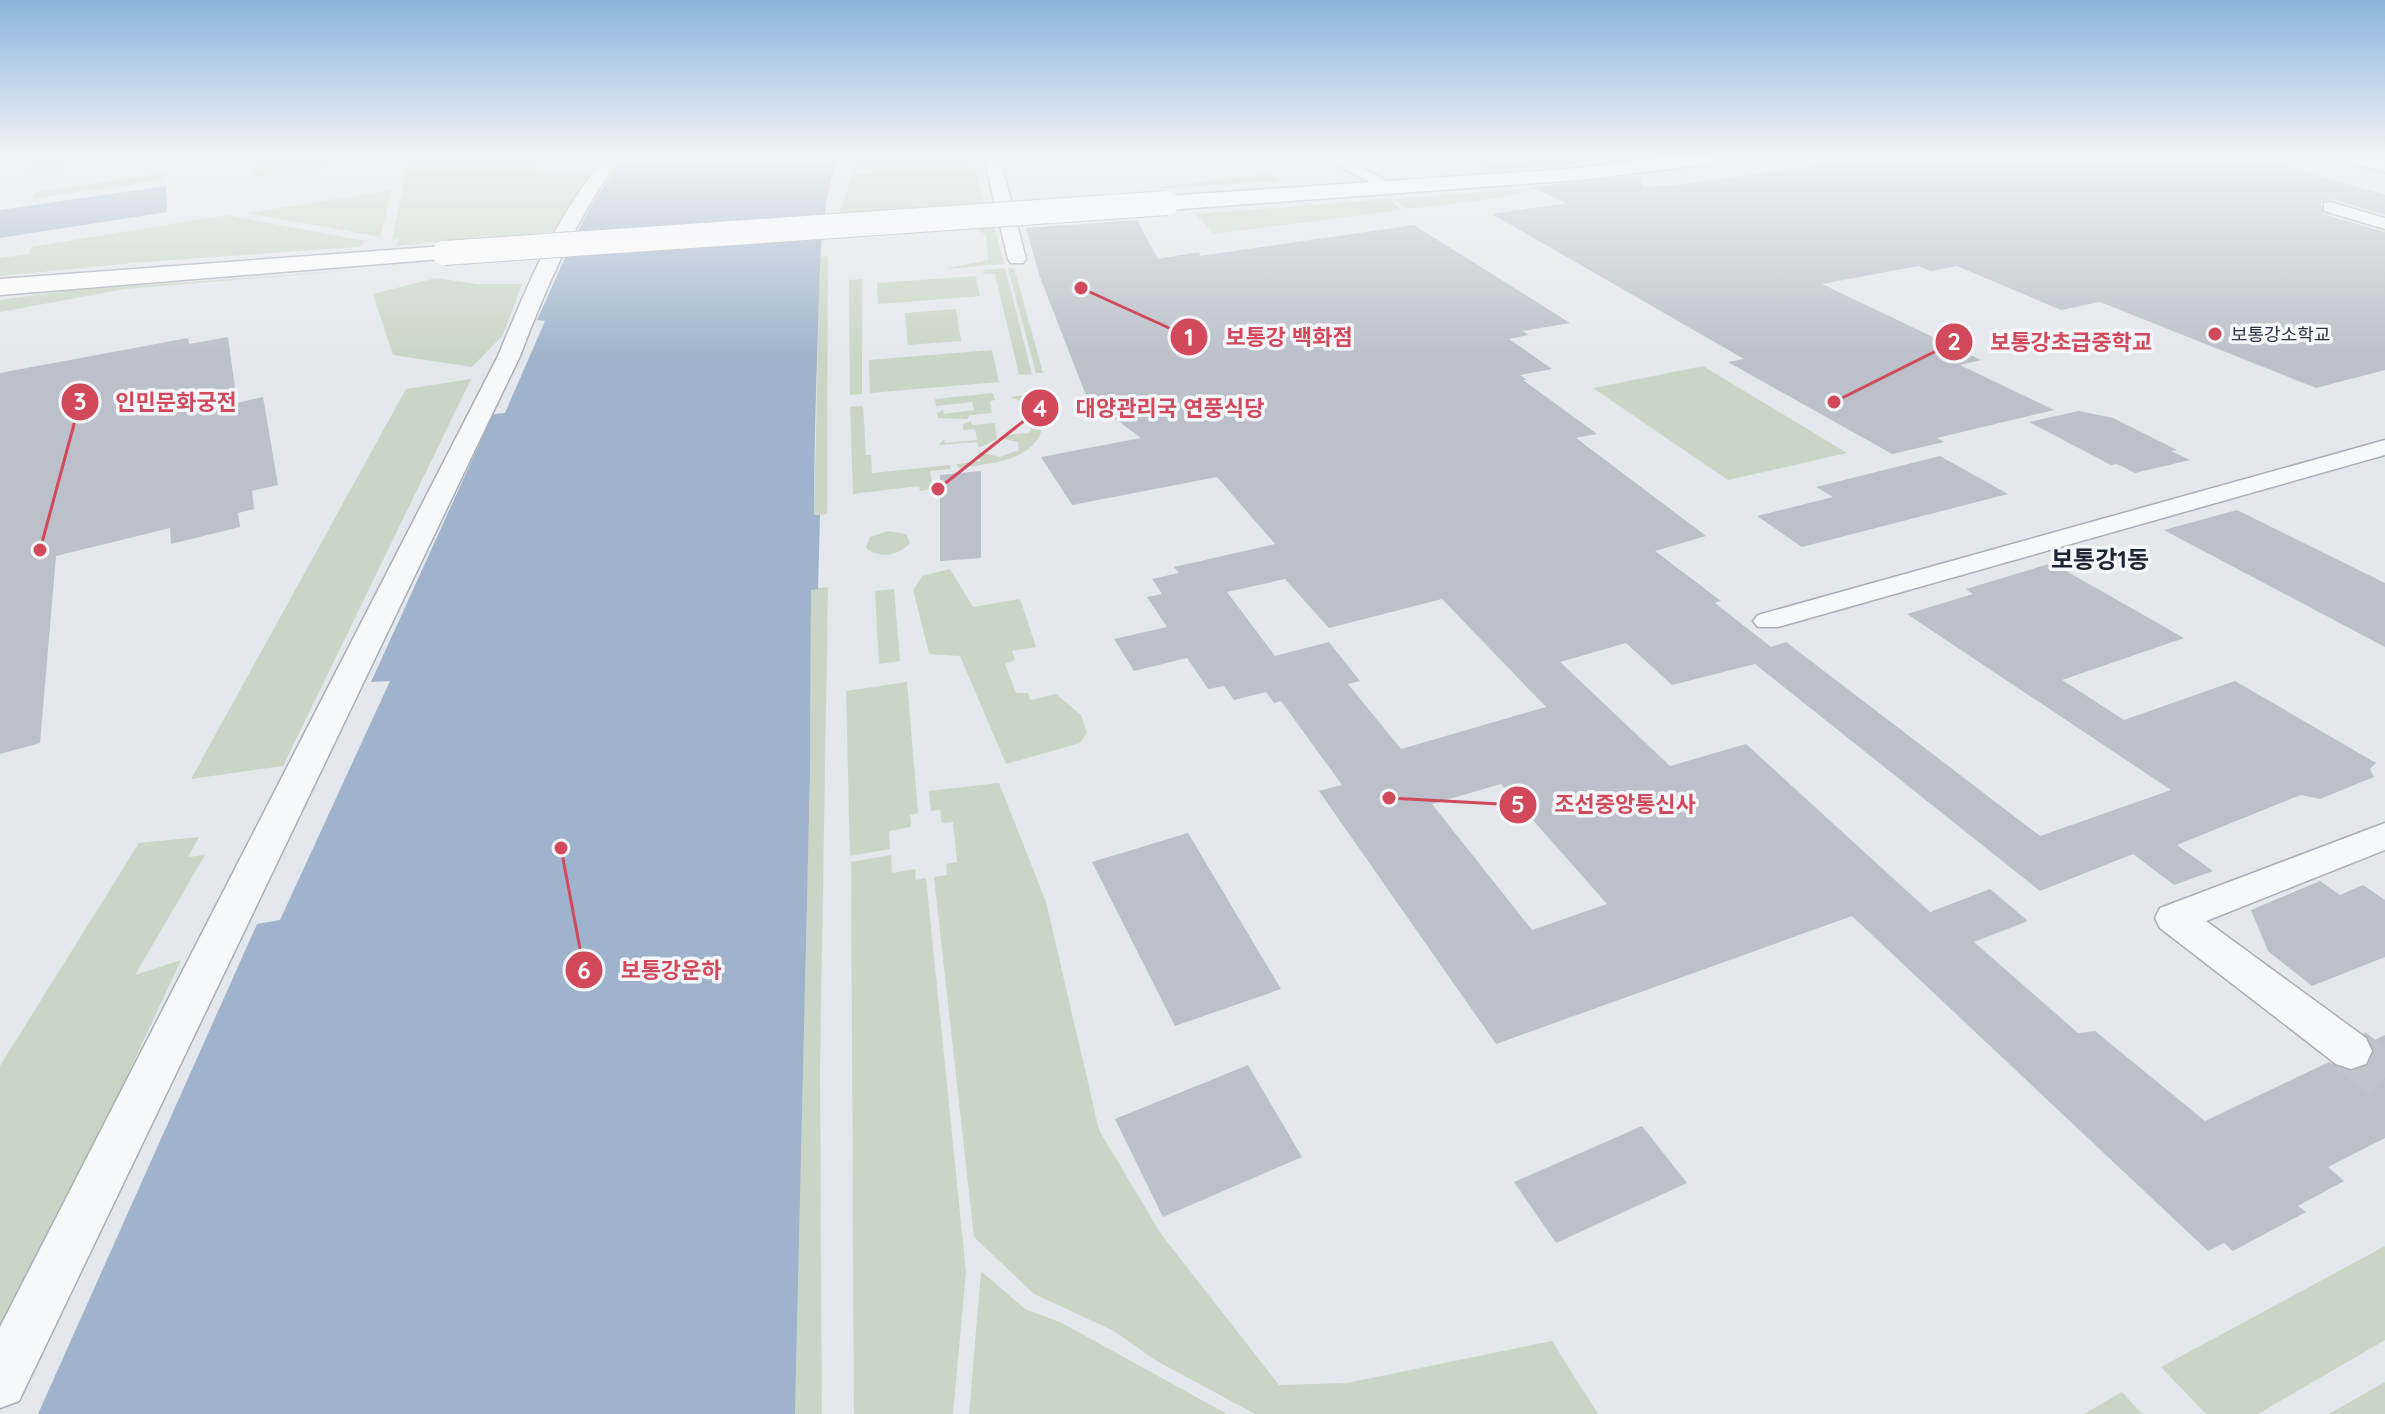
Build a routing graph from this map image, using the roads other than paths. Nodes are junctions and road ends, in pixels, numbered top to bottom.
1 (569, 224) edge
2 (864, 224) edge
3 (1008, 224) edge
4 (1017, 259) dead end
5 (0, 287) edge
6 (2385, 447) edge
7 (1768, 621) dead end
8 (2385, 836) edge
9 (2351, 1051) tunnel mouth
10 (0, 1382) edge

1 - 10 street
2 - 5 street, bridge
3 - 4 street
6 - 7 street
8 - 9 street

